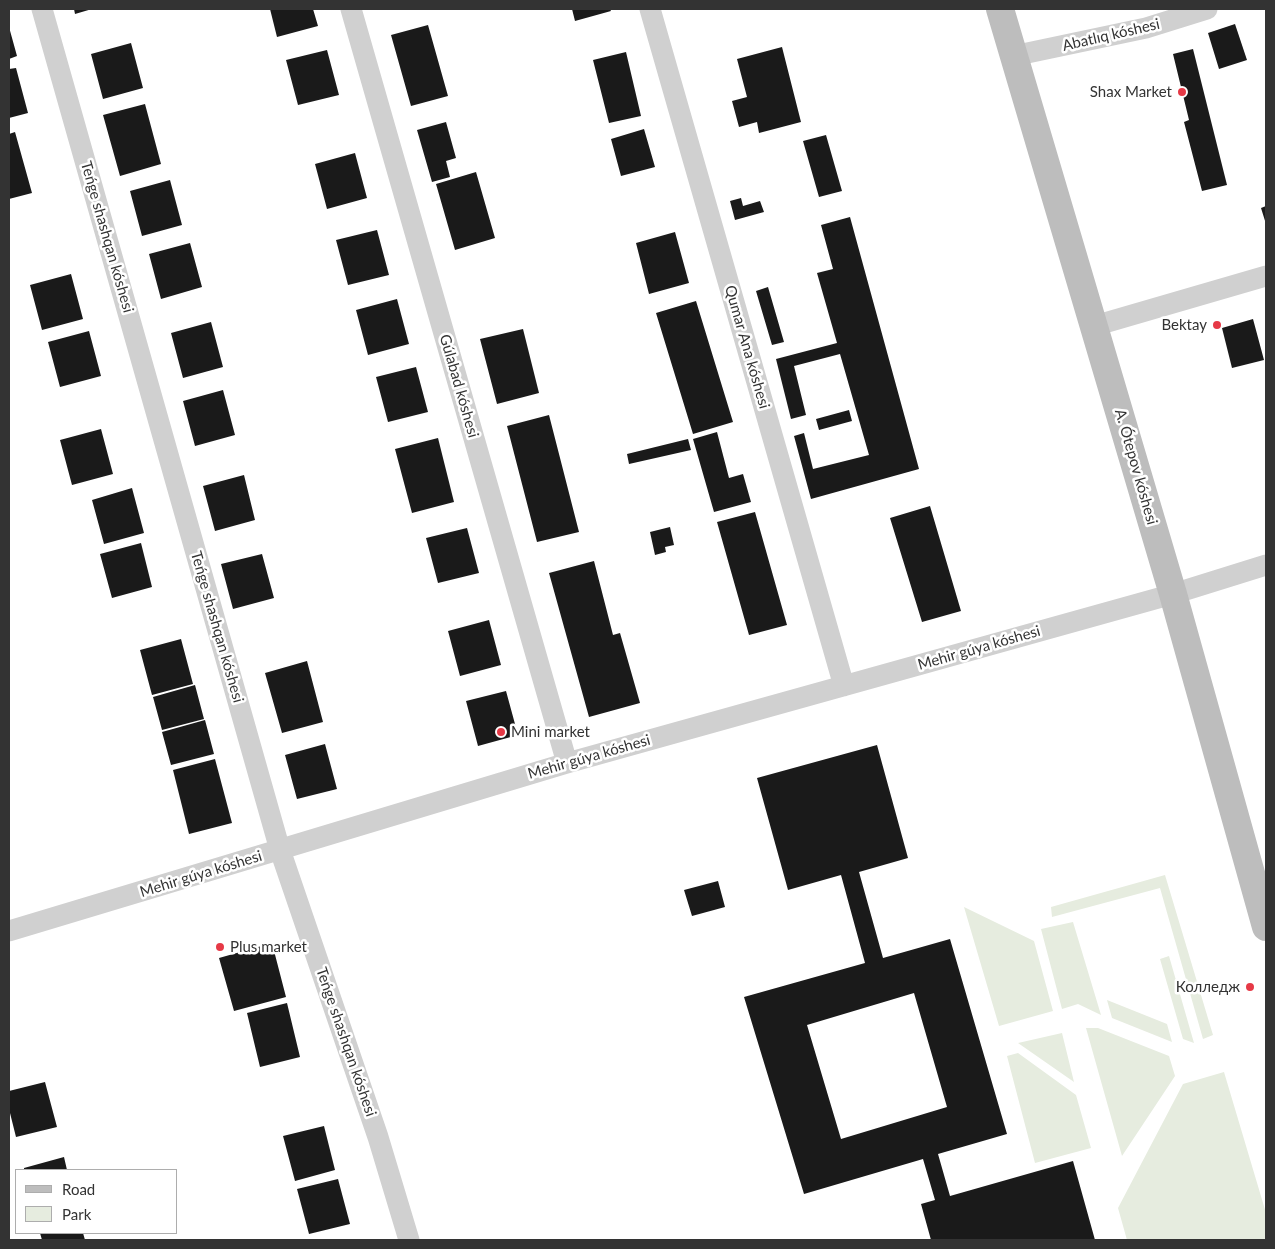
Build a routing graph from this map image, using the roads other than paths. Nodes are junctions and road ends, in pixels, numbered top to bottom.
1 (42, 9) edge
2 (351, 9) edge
3 (650, 9) edge
4 (1000, 9) edge
5 (1207, 9) edge
6 (1014, 56) junction
7 (1266, 276) edge
8 (1094, 326) junction
9 (1266, 565) edge
10 (1173, 594) junction
11 (844, 686) junction
12 (567, 763) junction
13 (280, 850) junction
14 (1266, 927) edge
15 (9, 931) edge
16 (409, 1240) edge

1 - 13 street, Teńge shashqan kóshesi
2 - 12 street, Gúlabad kóshesi
3 - 11 street, Qumar Ana kóshesi
4 - 6 main road, A. Ótepov kóshesi
5 - 6 street, Abatlıq kóshesi
6 - 8 main road, A. Ótepov kóshesi
7 - 8 street
8 - 10 main road, A. Ótepov kóshesi
9 - 10 street, Mehir gúyа kóshesi
10 - 11 street, Mehir gúyа kóshesi
10 - 14 main road, A. Ótepov kóshesi
11 - 12 street, Mehir gúyа kóshesi
12 - 13 street, Mehir gúyа kóshesi
13 - 15 street, Mehir gúyа kóshesi
13 - 16 street, Teńge shashqan kóshesi

